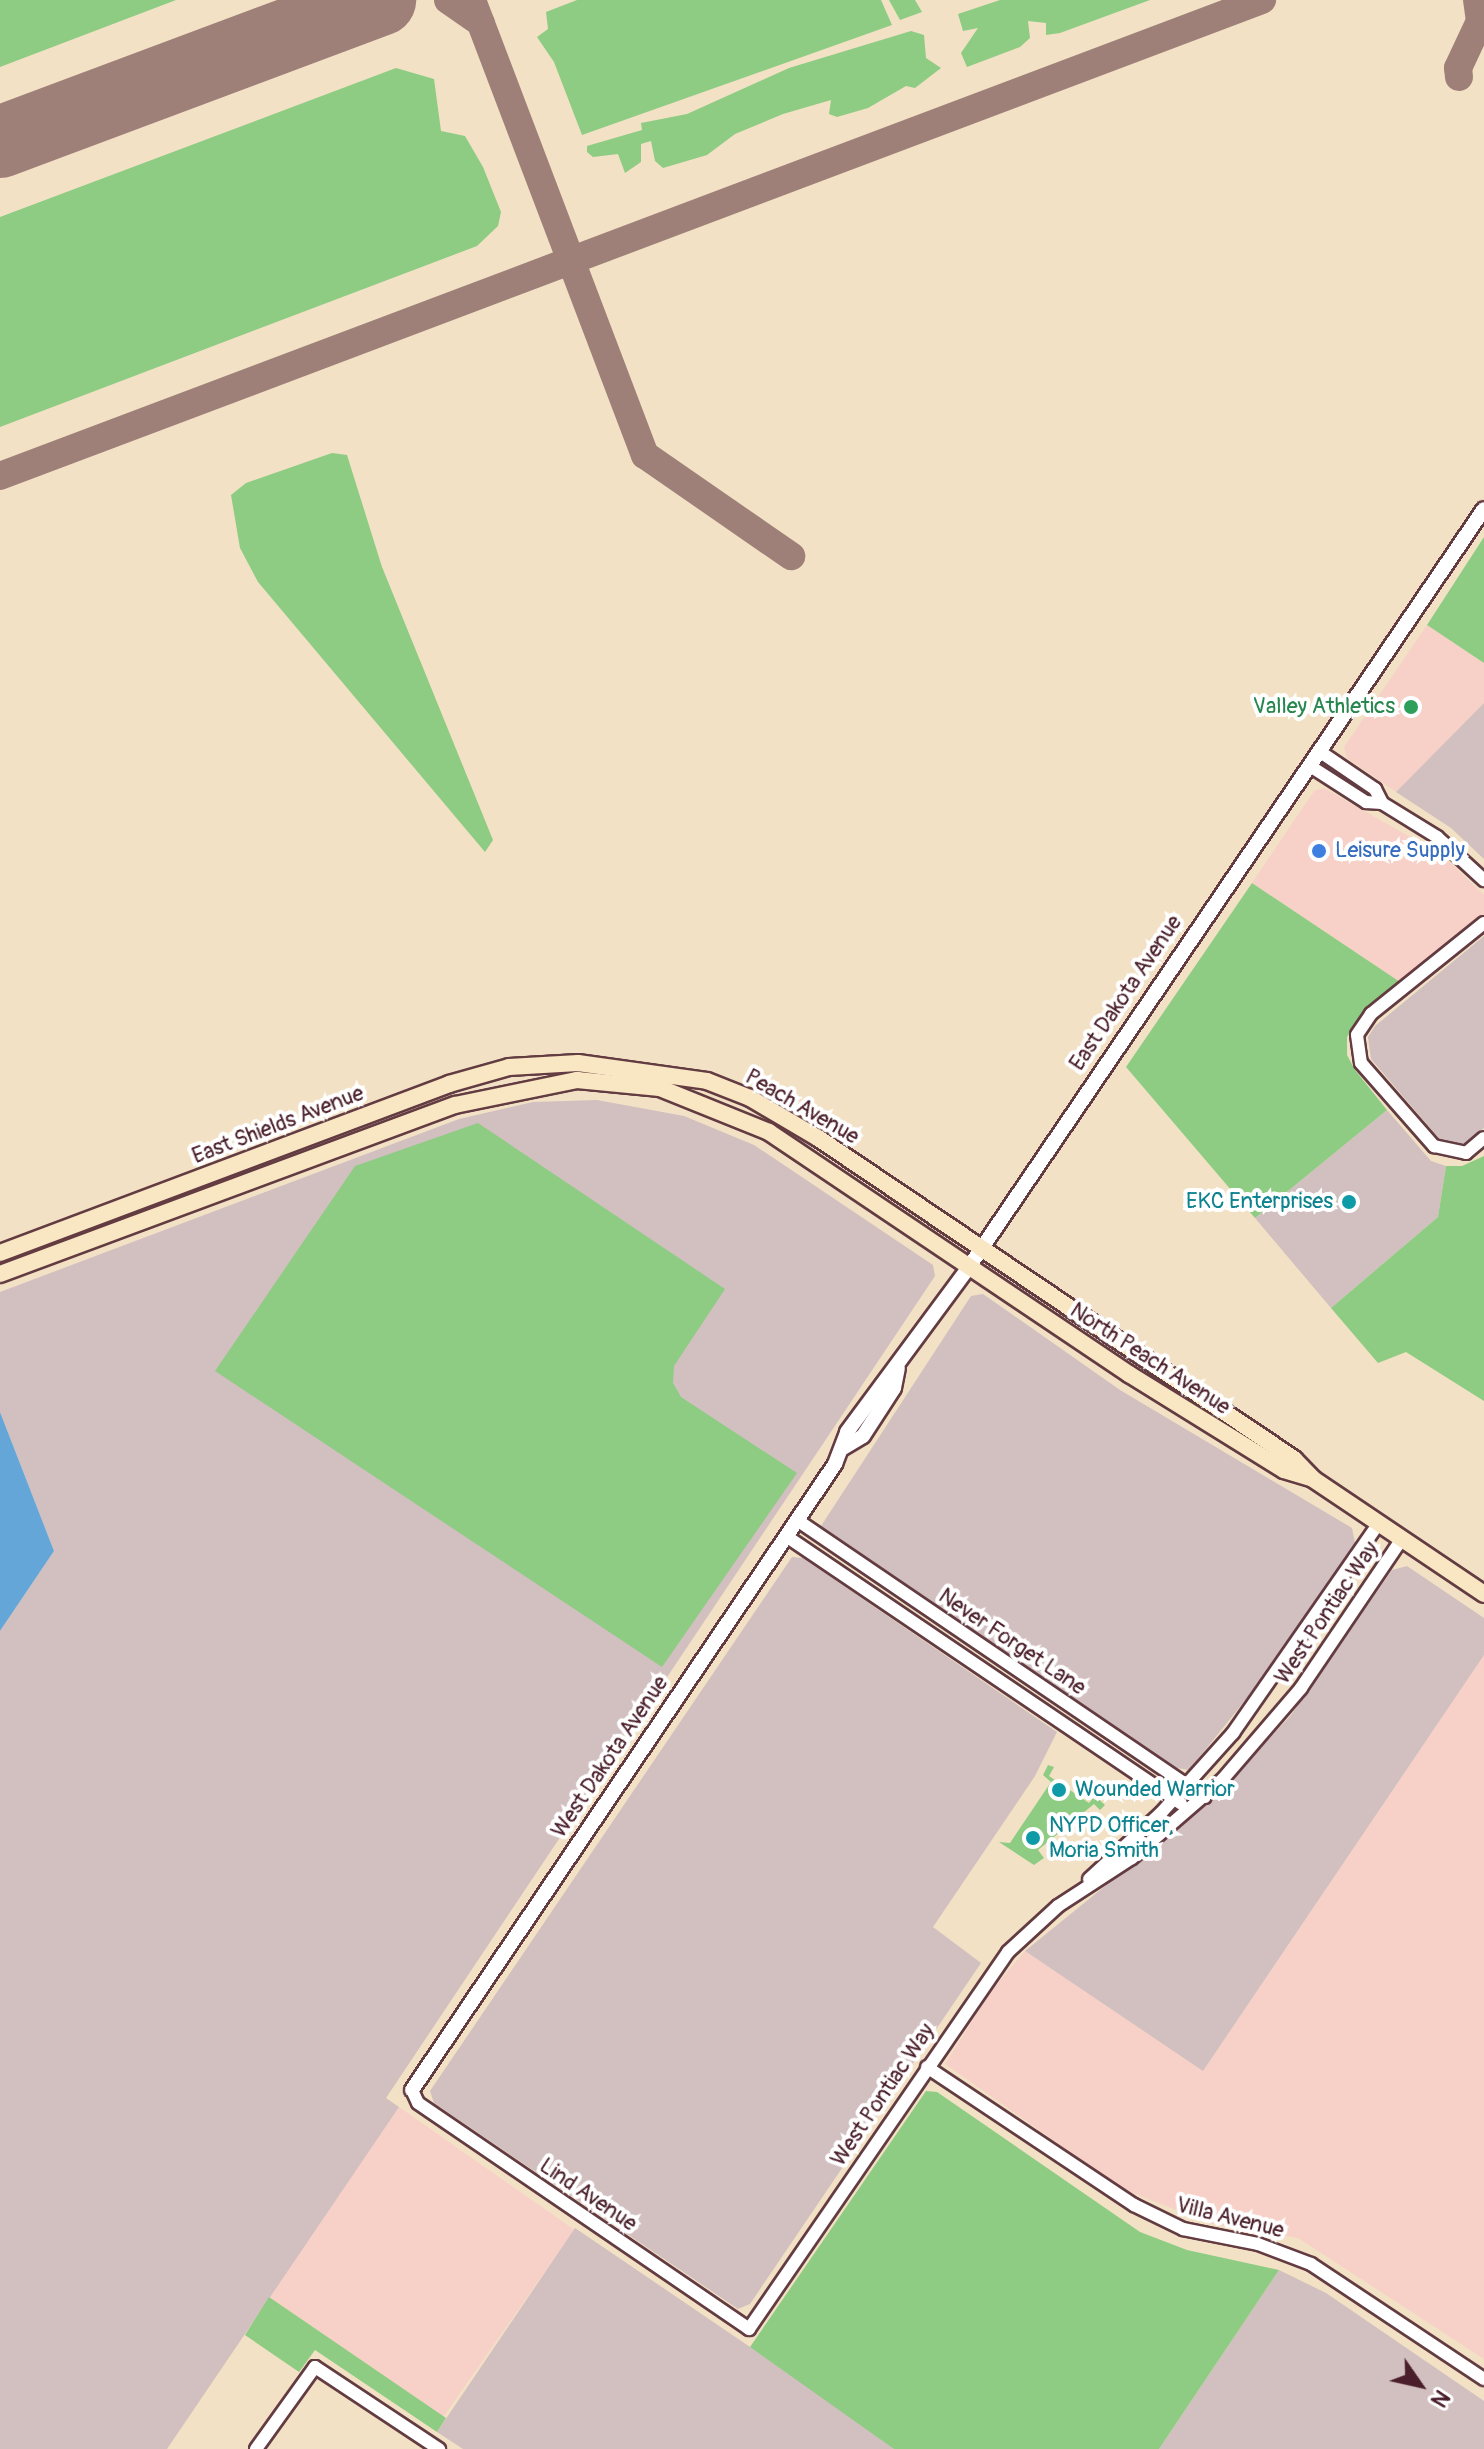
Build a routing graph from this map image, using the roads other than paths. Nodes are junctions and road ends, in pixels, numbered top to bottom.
1 (1484, 509) edge
2 (1319, 751) junction
3 (1310, 766) junction
4 (1382, 803) junction
5 (1484, 880) edge
6 (1484, 923) edge
7 (578, 1063) joint
8 (404, 1101) junction
9 (413, 1122) junction
10 (1484, 1138) edge
11 (981, 1248) junction
12 (0, 1253) edge
13 (969, 1267) junction
14 (0, 1274) edge
15 (1313, 1479) junction
16 (797, 1520) junction
17 (1379, 1523) junction
18 (786, 1536) junction
19 (1402, 1539) junction
20 (1484, 1594) edge
21 (1187, 1785) junction
22 (1205, 1797) junction
23 (1175, 1799) junction
24 (1191, 1809) junction
25 (1069, 1898) junction
26 (927, 2067) junction
27 (412, 2090) joint
28 (749, 2329) joint
29 (1484, 2379) edge
30 (433, 2447) edge
31 (256, 2449) edge

1 - 2 street, East Dakota Avenue
2 - 3 street, East Dakota Avenue
2 - 4 street
3 - 4 street
3 - 11 street, East Dakota Avenue
4 - 5 street
6 - 10 street
7 - 8 main road, East Shields Avenue
7 - 11 main road, Peach Avenue
8 - 9 main road
8 - 12 main road, East Shields Avenue
9 - 13 main road, East Shields Avenue
9 - 14 main road, East Shields Avenue
11 - 13 street, West Dakota Avenue
11 - 15 main road, North Peach Avenue
13 - 15 main road, North Peach Avenue
13 - 16 street, West Dakota Avenue
15 - 17 main road, North Peach Avenue
16 - 18 street, West Dakota Avenue
16 - 21 street, Never Forget Lane
17 - 19 main road, North Peach Avenue
17 - 21 street, West Pontiac Way
18 - 23 street, Never Forget Lane
18 - 27 street, West Dakota Avenue
19 - 20 main road, North Peach Avenue
19 - 22 street, West Pontiac Way
21 - 22 street, Never Forget Lane
21 - 23 street, West Pontiac Way
22 - 24 street, West Pontiac Way
23 - 24 street, Never Forget Lane
23 - 25 street, West Pontiac Way
24 - 25 street, West Pontiac Way
25 - 26 street, West Pontiac Way
26 - 28 street, West Pontiac Way
26 - 29 street, Villa Avenue
27 - 28 street, Lind Avenue
30 - 31 street

